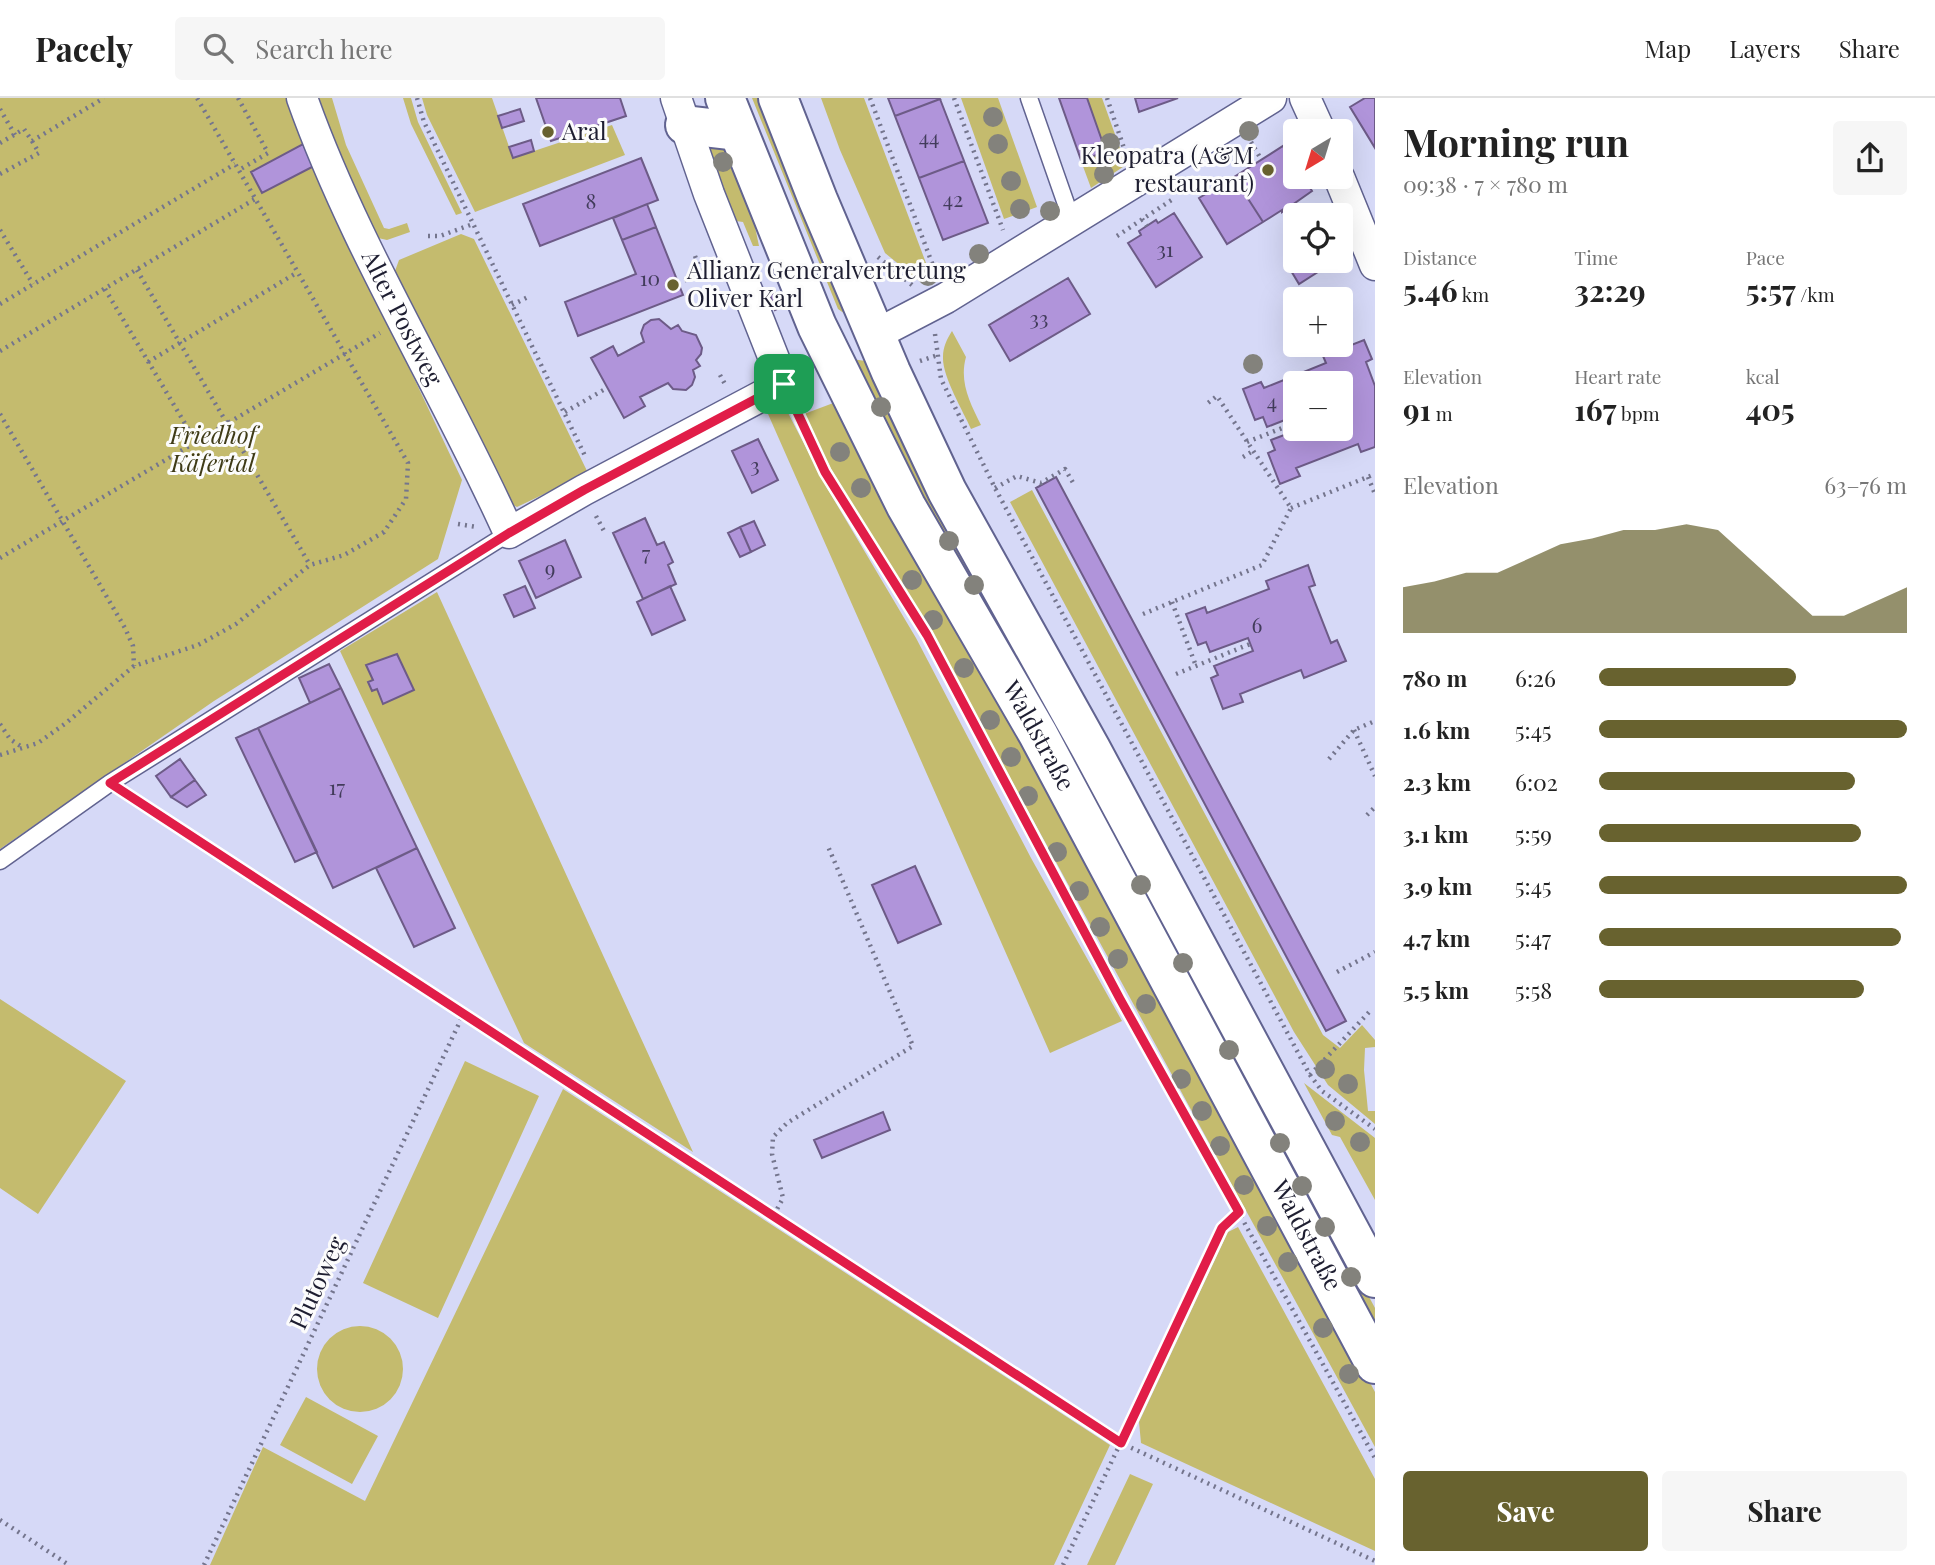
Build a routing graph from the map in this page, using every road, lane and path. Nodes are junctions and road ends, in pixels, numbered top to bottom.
1 (104, 98) edge
2 (197, 98) edge
3 (239, 98) edge
4 (302, 98) edge
5 (416, 98) edge
6 (778, 98) edge
7 (870, 98) edge
8 (954, 98) edge
9 (1029, 98) edge
10 (1107, 98) edge
11 (1271, 98) edge
12 (1305, 98) edge
13 (0, 109) edge
14 (681, 111) edge
15 (731, 114) edge
16 (1315, 119) edge
17 (15, 135) junction
18 (32, 141) junction
19 (0, 144) edge
20 (235, 164) junction
21 (239, 170) junction
22 (0, 174) edge
23 (1136, 182) junction
24 (1344, 189) edge
25 (255, 199) junction
26 (1173, 199) dead end
27 (1142, 219) junction
28 (1072, 221) junction
29 (473, 224) junction
30 (1147, 226) dead end
31 (0, 230) edge
32 (428, 236) dead end
33 (1117, 236) dead end
34 (872, 245) dead end
35 (695, 256) dead end
36 (1013, 257) junction
37 (1375, 265) edge
38 (137, 270) junction
39 (298, 272) junction
40 (678, 283) dead end
41 (33, 284) junction
42 (105, 289) junction
43 (530, 296) dead end
44 (0, 304) edge
45 (512, 304) junction
46 (935, 304) junction
47 (403, 322) junction
48 (817, 326) junction
49 (875, 335) junction
50 (180, 342) junction
51 (0, 351) edge
52 (345, 354) junction
53 (148, 362) junction
54 (784, 384) junction
55 (607, 388) dead end
56 (1208, 403) dead end
57 (565, 412) junction
58 (0, 414) edge
59 (228, 424) junction
60 (1283, 428) edge
61 (196, 442) junction
62 (1247, 442) junction
63 (1253, 451) junction
64 (1243, 457) dead end
65 (1375, 474) edge
66 (1368, 477) junction
67 (1075, 486) dead end
68 (995, 488) junction
69 (595, 494) junction
70 (1375, 494) edge
71 (1291, 508) junction
72 (63, 521) junction
73 (604, 531) dead end
74 (509, 533) junction
75 (0, 558) edge
76 (310, 565) junction
77 (1172, 602) junction
78 (1143, 614) dead end
79 (1250, 644) dead end
80 (134, 666) junction
81 (1196, 666) junction
82 (1176, 674) dead end
83 (1375, 722) edge
84 (0, 724) edge
85 (1354, 730) junction
86 (23, 748) junction
87 (0, 755) edge
88 (1329, 759) dead end
89 (1375, 776) edge
90 (110, 783) junction
91 (1375, 807) edge
92 (1367, 815) dead end
93 (827, 844) dead end
94 (0, 861) edge
95 (1375, 952) edge
96 (1337, 972) dead end
97 (1372, 1009) dead end
98 (463, 1015) junction
99 (1310, 1074) junction
100 (1375, 1129) edge
101 (1239, 1212) junction
102 (774, 1215) junction
103 (1375, 1278) edge
104 (1375, 1364) edge
105 (1121, 1443) junction
106 (1375, 1458) edge
107 (0, 1520) edge
108 (1375, 1561) edge
109 (69, 1565) edge
110 (204, 1565) edge
111 (1063, 1565) edge

1 - 18 path
2 - 20 path
3 - 21 path
4 - 47 street, Alter Postweg
5 - 29 path
6 - 49 main road, Waldstraße
7 - 46 path
8 - 36 path
9 - 28 lane
10 - 23 path
11 - 23 street
12 - 16 street
13 - 17 path
14 - 15 main road
14 - 54 street
15 - 48 main road, Waldstraße
17 - 18 path
17 - 19 path
18 - 22 path
20 - 21 path
20 - 41 path
21 - 25 path
23 - 28 street
24 - 37 street
25 - 38 path
25 - 39 path
26 - 27 path
27 - 30 path
27 - 33 path
28 - 36 street
29 - 32 path
29 - 45 path
31 - 41 path
34 - 46 path
35 - 40 path
36 - 46 street
38 - 42 path
38 - 50 path
39 - 50 path
39 - 52 path
41 - 44 path
42 - 51 path
42 - 53 path
43 - 45 path
45 - 57 path
46 - 49 street
46 - 68 path
47 - 52 path
47 - 74 street, Alter Postweg
48 - 49 main road
48 - 104 main road, Waldstraße
49 - 103 main road, Waldstraße
50 - 53 path
50 - 59 path
52 - 59 path
52 - 76 path
53 - 61 path
54 - 69 street
54 - 101 path
55 - 57 path
56 - 62 path
57 - 69 path
58 - 72 path
59 - 61 path
59 - 76 path
60 - 62 path
61 - 72 path
62 - 63 path
63 - 64 path
63 - 71 path
65 - 66 path
66 - 70 path
66 - 71 path
67 - 68 path
68 - 99 path
69 - 73 path
69 - 74 street
71 - 77 path
72 - 75 path
72 - 80 path
74 - 90 lane
76 - 80 path
77 - 78 path
77 - 81 path
79 - 81 path
80 - 86 path
81 - 82 path
83 - 85 path
84 - 86 path
85 - 88 path
85 - 89 path
86 - 87 path
90 - 94 lane
90 - 98 path
91 - 92 path
93 - 102 path
95 - 96 path
97 - 99 path
98 - 102 path
98 - 110 path, Plutoweg
99 - 100 path
101 - 105 path
101 - 106 path
102 - 105 path
105 - 108 path
105 - 111 path
107 - 109 path

